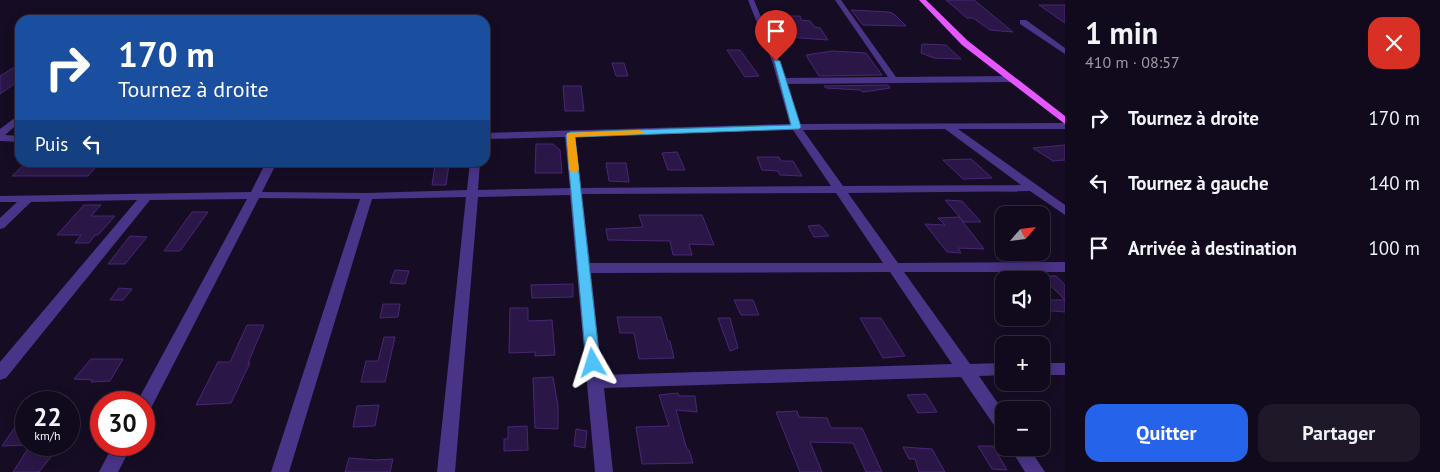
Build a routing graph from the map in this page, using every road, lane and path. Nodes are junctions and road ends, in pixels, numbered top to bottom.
1 (751, 0) edge
2 (838, 0) edge
3 (922, 0) edge
4 (1023, 22) dead end
5 (1065, 52) edge
6 (1010, 79) junction
7 (894, 80) junction
8 (782, 81) junction
9 (1065, 121) edge
10 (15, 122) edge
11 (947, 126) junction
12 (1065, 126) edge
13 (796, 127) junction
14 (0, 134) edge
15 (570, 135) junction
16 (490, 136) edge
17 (0, 138) edge
18 (15, 139) edge
19 (269, 167) edge
20 (475, 167) edge
21 (1033, 188) junction
22 (840, 189) junction
23 (576, 191) junction
24 (472, 193) junction
25 (255, 195) junction
26 (147, 196) junction
27 (367, 196) junction
28 (28, 198) junction
29 (0, 199) edge
30 (1065, 211) edge
31 (0, 225) edge
32 (1065, 267) edge
33 (584, 268) junction
34 (894, 268) junction
35 (964, 369) junction
36 (995, 369) edge
37 (1050, 369) edge
38 (1065, 369) edge
39 (0, 373) edge
40 (595, 382) junction
41 (151, 391) edge
42 (995, 413) edge
43 (117, 456) edge
44 (1025, 456) edge
45 (108, 472) edge
46 (280, 472) edge
47 (446, 472) edge
48 (604, 472) edge
49 (1036, 472) edge

1 - 8 street
2 - 7 street
3 - 6 main road
4 - 5 street
6 - 7 street
6 - 9 main road
7 - 8 street
8 - 13 street
10 - 14 street
11 - 12 street
11 - 13 street
11 - 21 street
13 - 15 street
13 - 22 street
15 - 16 street
15 - 23 street
17 - 18 street
19 - 25 street
20 - 24 street
21 - 22 street
21 - 30 street
22 - 23 street
22 - 34 street
23 - 24 street
23 - 33 street
24 - 27 street
24 - 47 street
25 - 26 street
25 - 27 street
25 - 41 street
26 - 28 street
26 - 39 street
27 - 46 street
28 - 29 street
28 - 31 street
32 - 34 street
33 - 34 street
33 - 40 street
34 - 35 street
35 - 36 street
35 - 40 street
35 - 42 street
37 - 38 street
40 - 48 street
43 - 45 street
44 - 49 street

